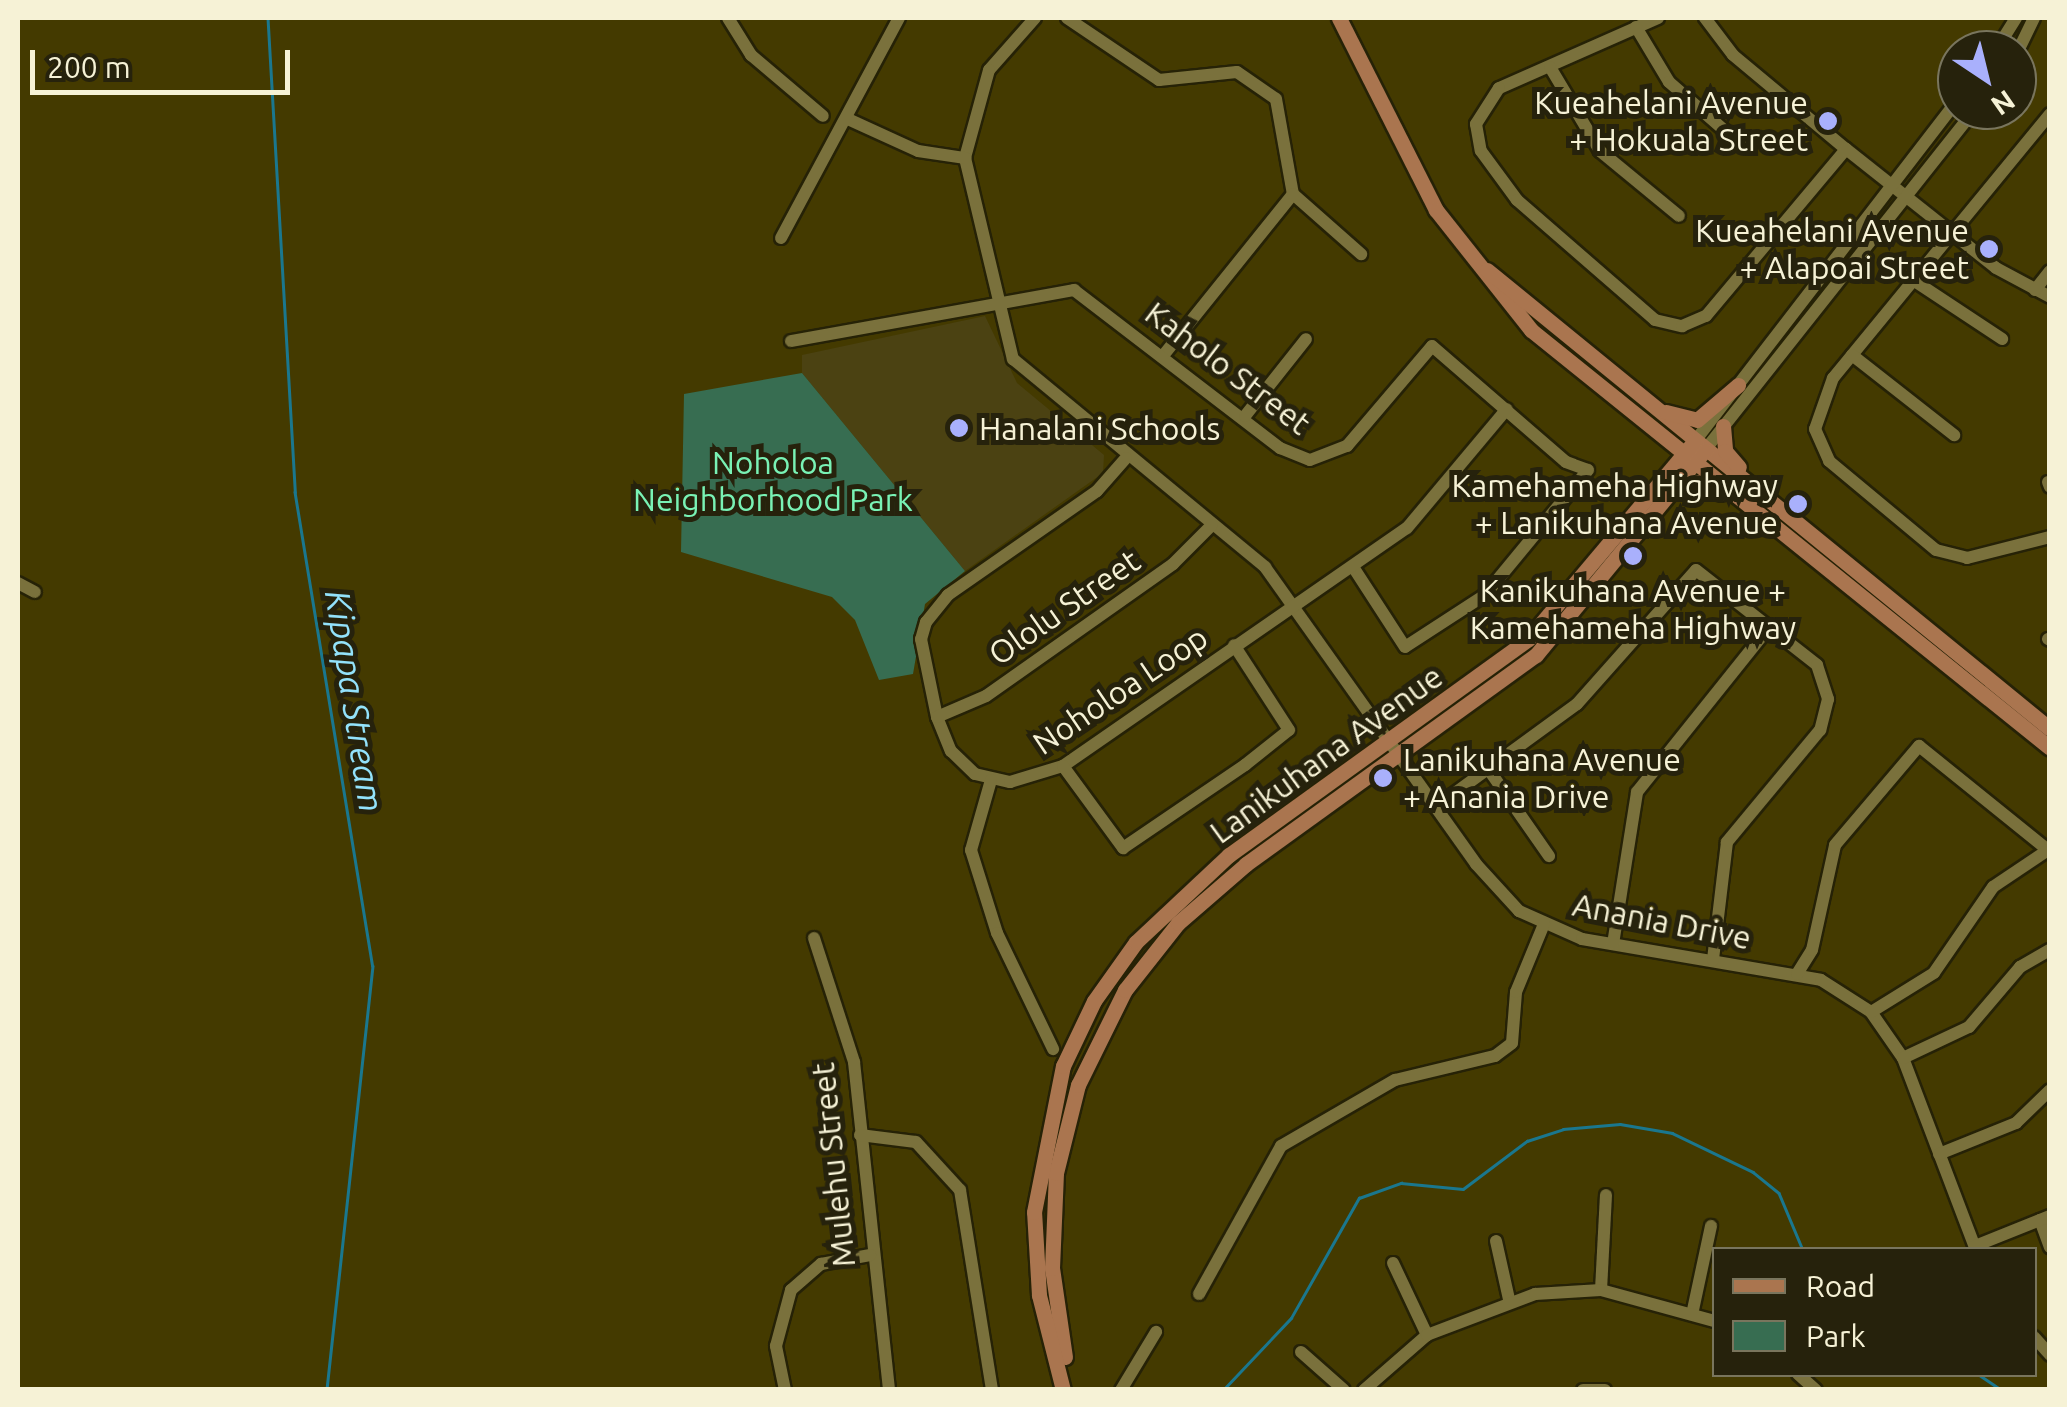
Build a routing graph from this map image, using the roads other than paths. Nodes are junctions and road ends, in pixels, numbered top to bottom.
1 (728, 18) edge
2 (899, 18) edge
3 (1035, 18) edge
4 (1067, 18) edge
5 (1339, 18) edge
6 (1658, 18) edge
7 (1705, 18) edge
8 (1636, 28) junction
9 (1550, 67) junction
10 (2050, 114) edge
11 (823, 116) dead end
12 (850, 120) junction
13 (1937, 127) edge
14 (1958, 130) edge
15 (1740, 144) dead end
16 (1846, 149) junction
17 (965, 158) junction
18 (1892, 184) junction
19 (1292, 194) junction
20 (1906, 195) junction
21 (1679, 216) dead end
22 (1952, 234) junction
23 (782, 238) dead end
24 (1361, 254) dead end
25 (1471, 256) junction
26 (2050, 271) edge
27 (1913, 280) junction
28 (2036, 290) junction
29 (2050, 297) edge
30 (993, 300) junction
31 (1306, 340) dead end
32 (2002, 340) dead end
33 (791, 341) dead end
34 (1164, 352) junction
35 (1852, 355) junction
36 (1738, 385) junction
37 (1654, 407) junction
38 (1507, 409) junction
39 (1245, 416) junction
40 (1638, 418) junction
41 (1723, 426) junction
42 (1954, 435) dead end
43 (1694, 451) junction
44 (1126, 458) junction
45 (1661, 489) junction
46 (1212, 525) junction
47 (2050, 538) edge
48 (1828, 546) junction
49 (1352, 566) junction
50 (18, 583) edge
51 (1845, 584) junction
52 (35, 592) dead end
53 (1294, 605) junction
54 (1770, 626) junction
55 (1234, 645) junction
56 (936, 716) junction
57 (2050, 729) edge
58 (1388, 740) junction
59 (2050, 748) edge
60 (1399, 756) junction
61 (1063, 766) junction
62 (1489, 770) junction
63 (991, 780) junction
64 (1437, 806) junction
65 (1549, 856) dead end
66 (1544, 924) junction
67 (814, 938) dead end
68 (1613, 944) junction
69 (1812, 950) junction
70 (2050, 950) edge
71 (1713, 960) junction
72 (1796, 974) junction
73 (1821, 980) junction
74 (1871, 1012) junction
75 (1053, 1049) dead end
76 (1902, 1058) junction
77 (2050, 1090) edge
78 (860, 1135) junction
79 (1939, 1154) junction
80 (1606, 1195) dead end
81 (2045, 1218) edge
82 (1711, 1226) dead end
83 (1496, 1241) dead end
84 (2050, 1246) edge
85 (1976, 1247) edge
86 (1978, 1247) edge
87 (870, 1255) junction
88 (1392, 1263) dead end
89 (1602, 1290) junction
90 (1199, 1294) dead end
91 (1509, 1300) junction
92 (1693, 1310) junction
93 (1712, 1320) edge
94 (1156, 1332) dead end
95 (1428, 1336) junction
96 (1301, 1352) dead end
97 (785, 1390) edge
98 (890, 1390) edge
99 (992, 1390) edge
100 (1063, 1390) edge
101 (1074, 1390) edge
102 (1121, 1390) edge
103 (1344, 1390) edge
104 (1364, 1390) edge
105 (1582, 1390) edge
106 (1605, 1390) edge

1 - 11 street
2 - 12 street
3 - 17 street, Anania Drive
4 - 19 street
5 - 25 main road
6 - 8 street
7 - 16 street
8 - 9 street
8 - 15 street
9 - 16 street
9 - 21 street
10 - 22 street
12 - 17 street
12 - 23 street
13 - 18 street, Lanikuhana Avenue
14 - 20 street, Lanikuhana Avenue
16 - 18 street
17 - 30 street, Anania Drive
18 - 20 street
18 - 36 street, Lanikuhana Avenue
19 - 24 street
19 - 34 street
20 - 22 street
20 - 41 street, Lanikuhana Avenue
22 - 27 street
22 - 28 street
25 - 37 main road
25 - 40 main road
26 - 28 street
27 - 32 street
27 - 35 street
28 - 29 street
30 - 33 street, Kaholo Street
30 - 34 street, Kaholo Street
30 - 44 street, Anania Drive
31 - 39 street
34 - 39 street, Kaholo Street
35 - 42 street
35 - 47 street
36 - 37 main road
36 - 43 street, Lanikuhana Avenue
37 - 43 main road
38 - 39 street, Kaholo Street
38 - 49 street, Noholoa Loop
38 - 49 street, Kaholo Street
40 - 43 main road
40 - 45 main road
41 - 43 street, Lanikuhana Avenue
41 - 48 main road
43 - 45 main road, Lanikuhana Avenue
43 - 48 main road
43 - 51 main road
44 - 46 street, Anania Drive
44 - 56 street
45 - 51 main road
45 - 58 main road, Lanikuhana Avenue
45 - 60 main road, Lanikuhana Avenue
46 - 53 street, Anania Drive
46 - 56 street, Ololu Street
48 - 57 main road
49 - 53 street, Noholoa Loop
50 - 52 street
51 - 59 main road
53 - 55 street, Noholoa Loop
53 - 58 street, Anania Drive
54 - 62 street
54 - 68 street
54 - 71 street
55 - 61 street, Noholoa Loop
55 - 61 street
56 - 63 street
58 - 60 street, Anania Drive
58 - 100 main road, Lanikuhana Avenue
60 - 64 street, Anania Drive
60 - 101 main road, Lanikuhana Avenue
61 - 63 street, Noholoa Loop
62 - 64 street
62 - 65 street
63 - 75 street
64 - 66 street, Anania Drive
66 - 68 street, Anania Drive
66 - 90 street
67 - 78 street, Mulehu Street
68 - 71 street, Anania Drive
69 - 72 street
69 - 73 street
69 - 74 street
70 - 76 street
71 - 72 street, Anania Drive
72 - 73 street, Anania Drive
73 - 74 street, Anania Drive
74 - 76 street, Anania Drive
76 - 79 street, Anania Drive
77 - 79 street
78 - 87 street, Mulehu Street
78 - 99 street
79 - 85 street, Anania Drive
80 - 89 street
81 - 84 street
81 - 86 street
82 - 92 street
83 - 91 street
87 - 97 street
87 - 98 street, Mulehu Street
88 - 95 street
89 - 91 street
89 - 92 street
91 - 95 street
92 - 93 street
94 - 102 street
95 - 104 street
96 - 103 street
105 - 106 street

